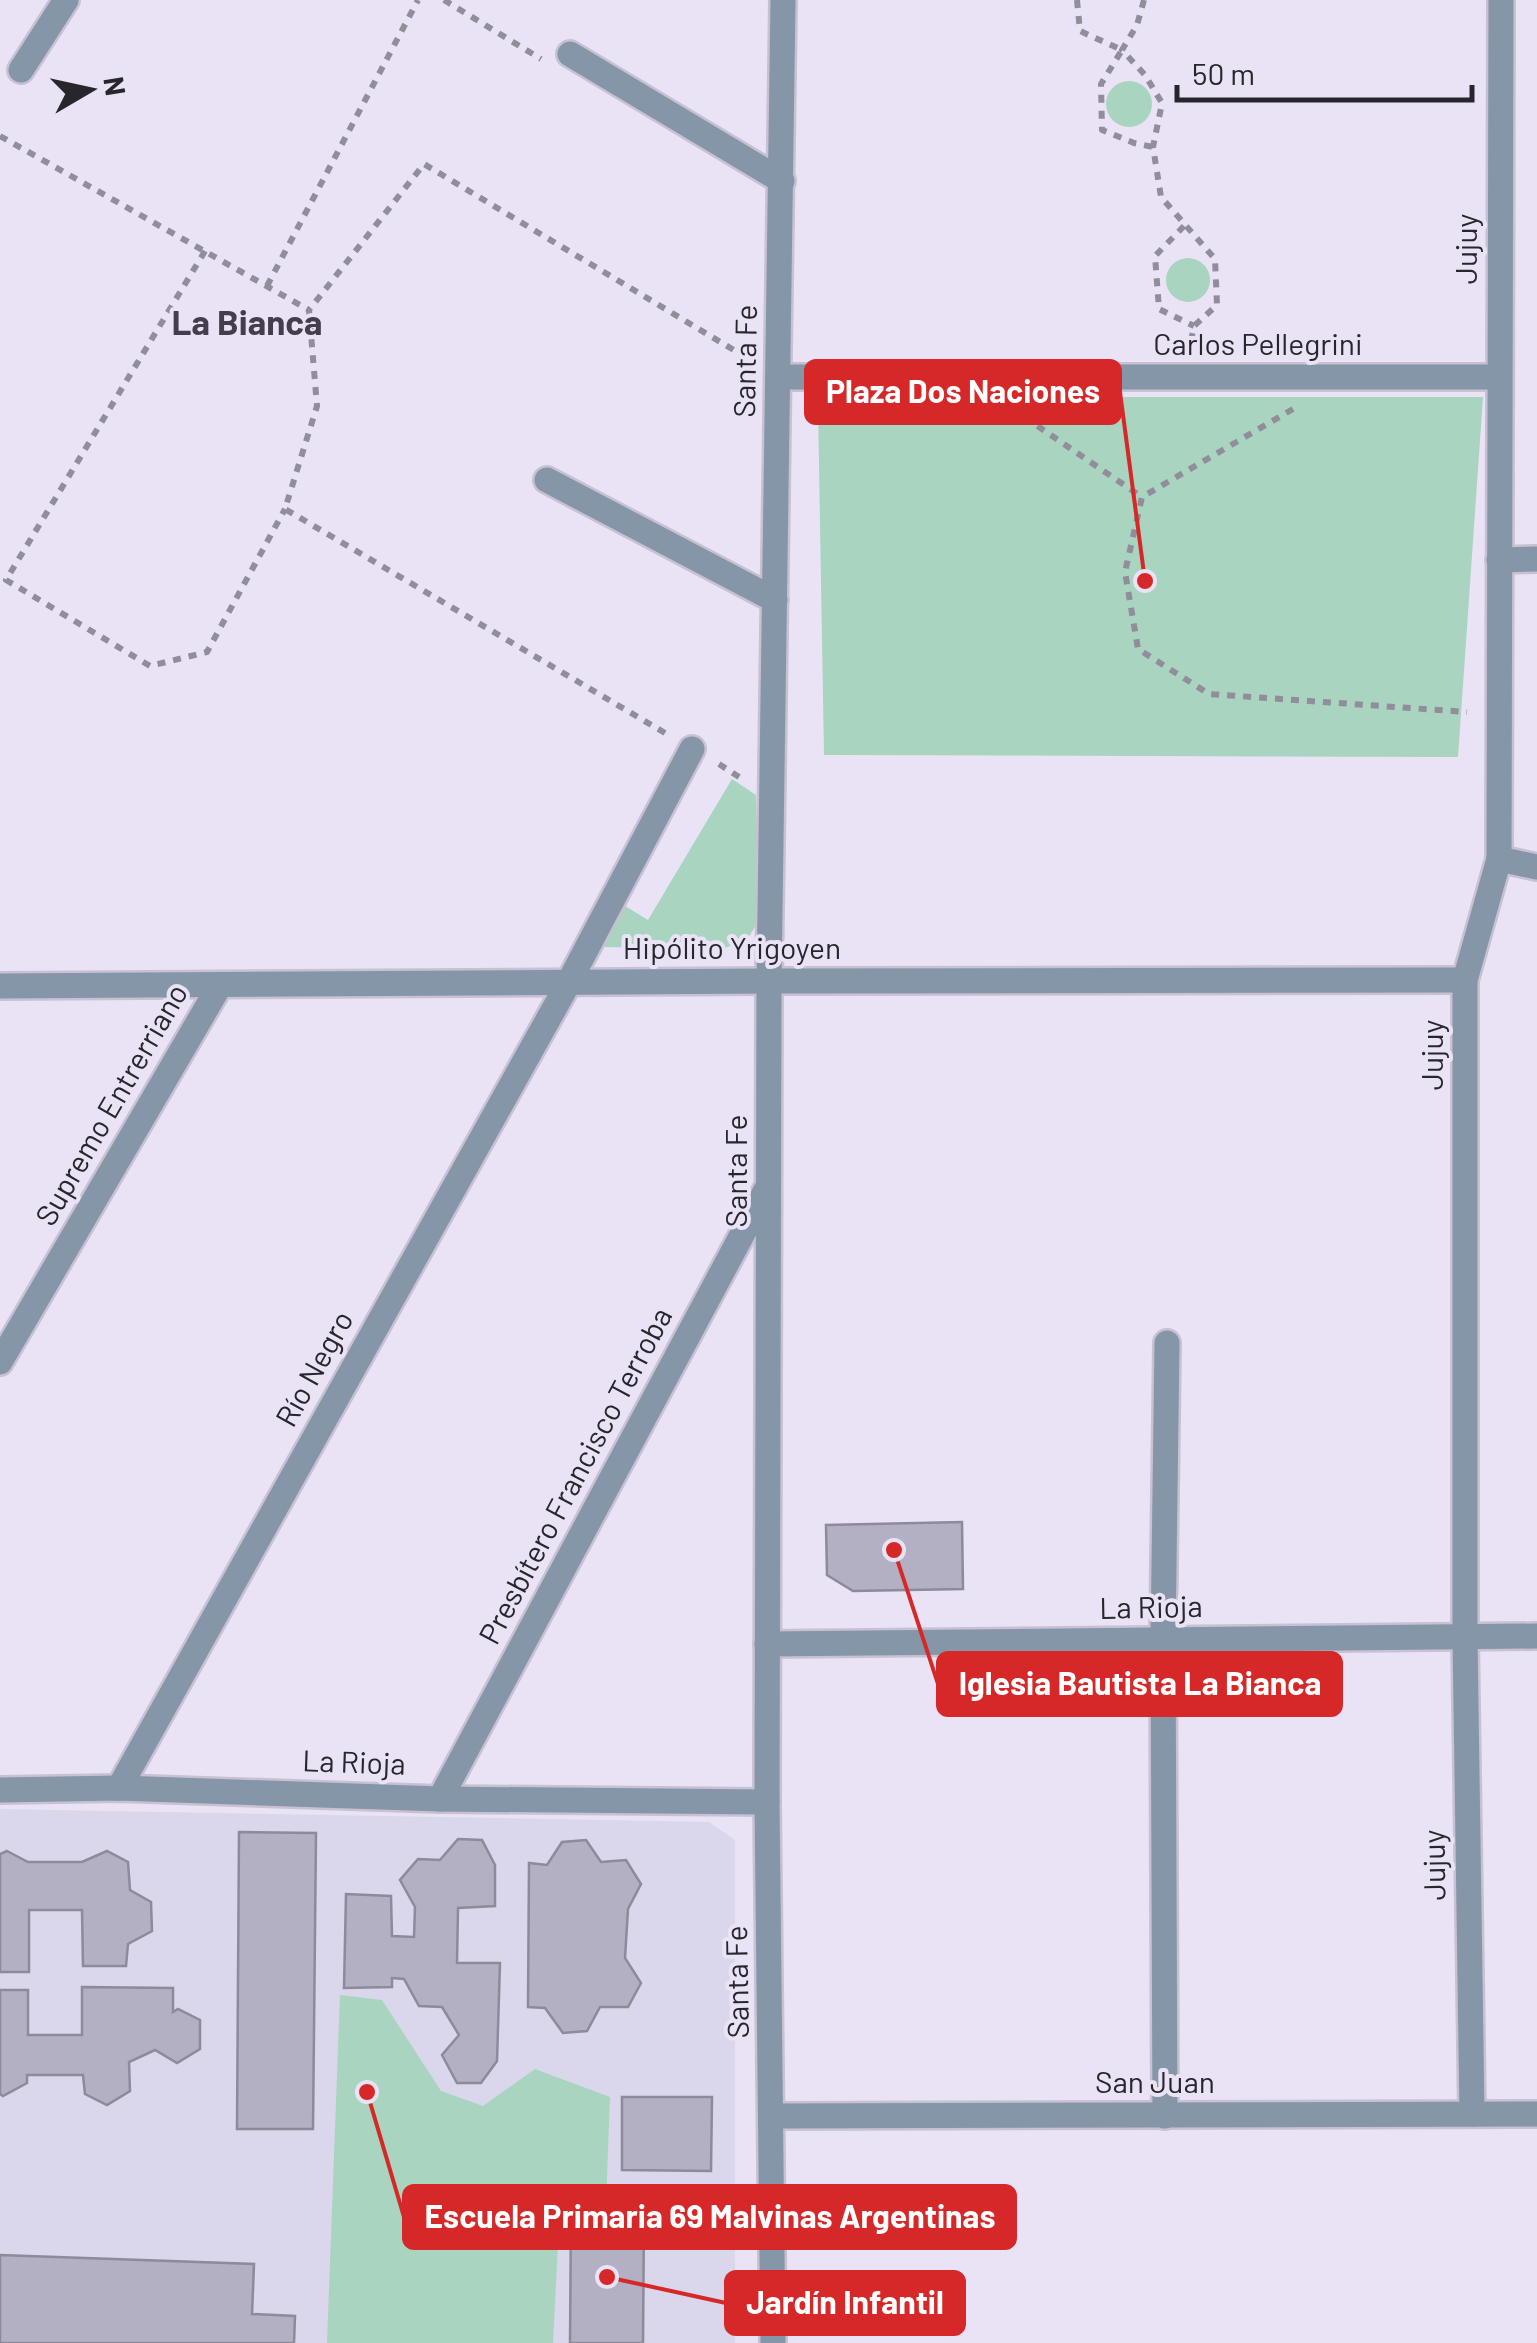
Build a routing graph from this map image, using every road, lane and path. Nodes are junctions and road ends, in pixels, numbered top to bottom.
1 (66, 0) edge
2 (418, 0) edge
3 (444, 0) edge
4 (784, 0) edge
5 (1078, 0) edge
6 (1144, 0) edge
7 (1501, 0) edge
8 (1122, 50) junction
9 (570, 54) joint
10 (21, 70) dead end
11 (0, 136) edge
12 (1153, 146) junction
13 (782, 182) junction
14 (1184, 226) junction
15 (205, 251) junction
16 (266, 286) junction
17 (309, 310) junction
18 (1194, 326) junction
19 (778, 377) junction
20 (964, 377) junction
21 (1184, 377) junction
22 (1498, 378) junction
23 (1296, 408) dead end
24 (547, 480) dead end
25 (1142, 498) junction
26 (284, 509) junction
27 (1537, 559) edge
28 (1498, 560) junction
29 (774, 600) junction
30 (1499, 714) junction
31 (692, 749) junction
32 (772, 796) junction
33 (1499, 859) junction
34 (1537, 867) edge
35 (770, 980) junction
36 (1465, 980) junction
37 (568, 982) junction
38 (220, 985) junction
39 (0, 986) edge
40 (769, 1185) junction
41 (1167, 1344) dead end
42 (0, 1362) edge
43 (1537, 1636) edge
44 (1465, 1637) junction
45 (1163, 1640) junction
46 (766, 1644) junction
47 (119, 1788) junction
48 (0, 1790) edge
49 (440, 1798) junction
50 (766, 1802) junction
51 (1472, 2114) junction
52 (1537, 2114) edge
53 (772, 2116) junction
54 (1165, 2116) junction
55 (773, 2343) edge

1 - 10 street
2 - 16 path
3 - 9 path
4 - 13 street, Santa Fe
5 - 8 path
6 - 8 path
7 - 22 street, Jujuy
8 - 12 path
8 - 12 path
9 - 13 street
11 - 15 path
12 - 14 path
13 - 19 street, Santa Fe
14 - 18 path
14 - 18 path
15 - 16 path
15 - 26 path
16 - 17 path
17 - 19 path
17 - 26 path
18 - 21 path
19 - 20 street, Carlos Pellegrini
19 - 29 street, Santa Fe
20 - 21 street, Carlos Pellegrini
20 - 25 path
21 - 22 street, Carlos Pellegrini
22 - 28 street, Jujuy
23 - 25 path
24 - 29 street
25 - 30 path
26 - 31 path
27 - 28 street
28 - 30 street, Jujuy
29 - 32 street, Santa Fe
30 - 33 street, Jujuy
31 - 32 path
31 - 37 street, Río Negro
32 - 35 street, Santa Fe
33 - 34 street
33 - 36 street, Jujuy
35 - 36 street, Hipólito Yrigoyen
35 - 37 street, Hipólito Yrigoyen
35 - 40 street, Santa Fe
36 - 44 street, Jujuy
37 - 38 street, Hipólito Yrigoyen
37 - 47 street, Río Negro
38 - 39 street, Hipólito Yrigoyen
38 - 42 street, Supremo Entrerriano
40 - 46 street, Santa Fe
40 - 49 street, Presbítero Francisco Terroba
41 - 45 street
43 - 44 street, La Rioja
44 - 45 street, La Rioja
44 - 51 street, Jujuy
45 - 46 street, La Rioja
45 - 54 street
46 - 50 street, Santa Fe
47 - 48 street, La Rioja
47 - 49 street, La Rioja
49 - 50 street, La Rioja
50 - 53 street, Santa Fe
51 - 52 street, San Juan
51 - 54 street, San Juan
53 - 54 street, San Juan
53 - 55 street, Santa Fe

